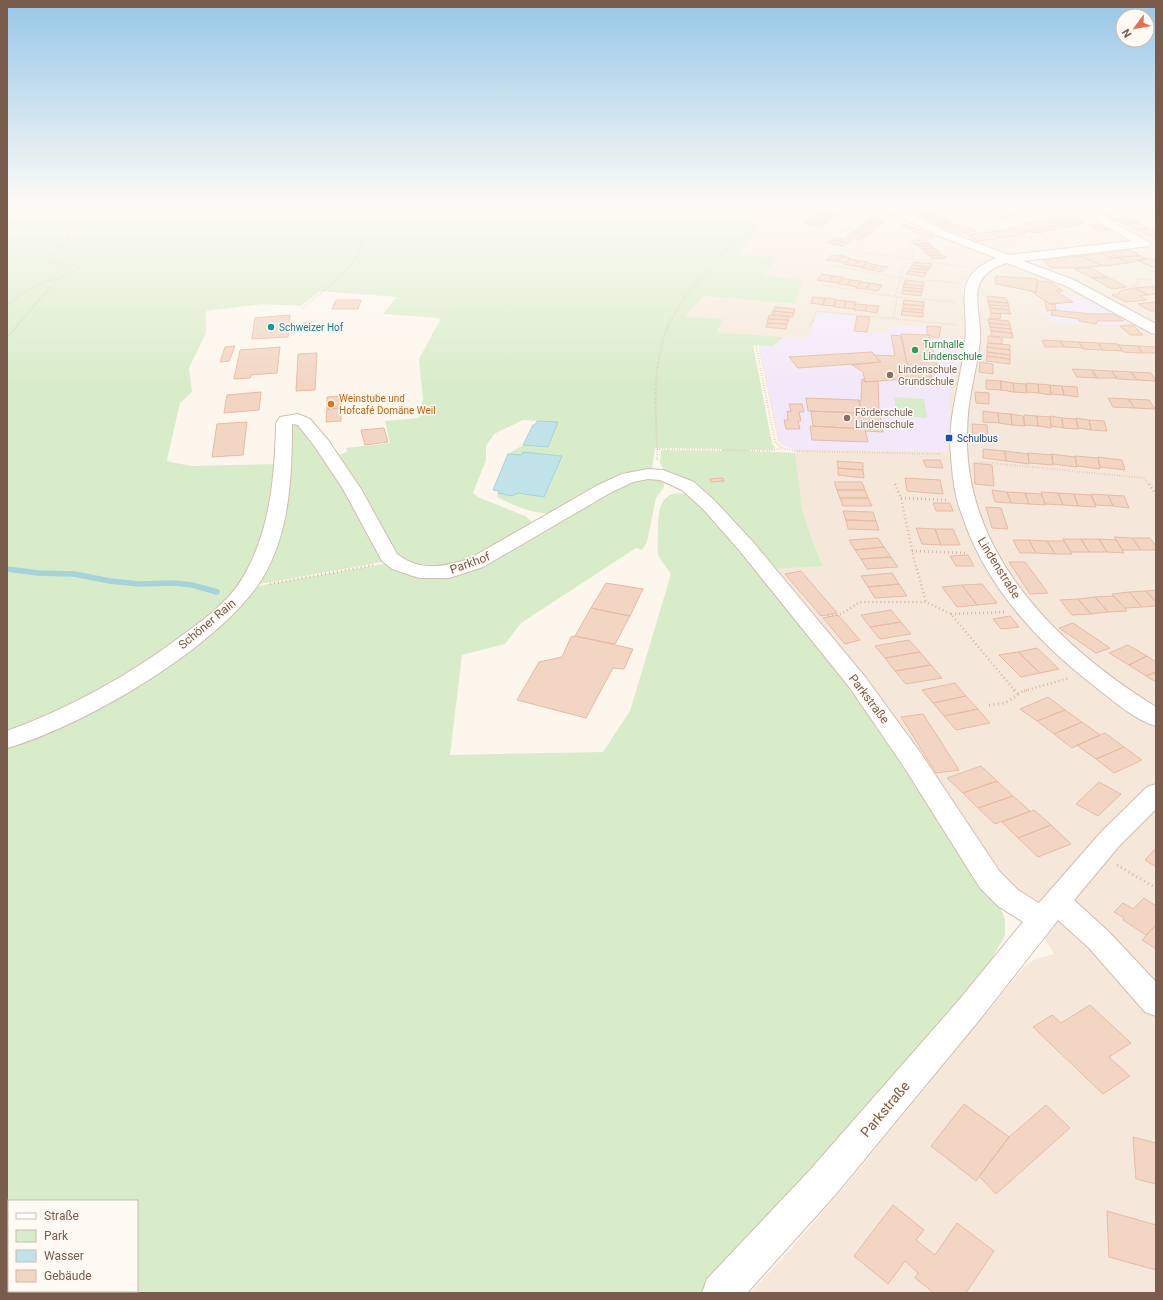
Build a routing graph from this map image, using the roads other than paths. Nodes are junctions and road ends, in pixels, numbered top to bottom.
1 (992, 265) edge
2 (1022, 265) edge
3 (1156, 330) edge
4 (684, 484) joint
5 (393, 561) joint
6 (1156, 718) edge
7 (7, 740) edge
8 (1156, 793) edge
9 (1050, 910) junction
10 (1156, 1003) edge
11 (721, 1293) edge

1 - 6 street, Lindenstraße
2 - 3 street
4 - 5 street, Parkhof
4 - 9 street, Parkstraße
5 - 7 street, Schöner Rain
8 - 9 street, Parkstraße
9 - 10 street
9 - 11 street, Parkstraße

